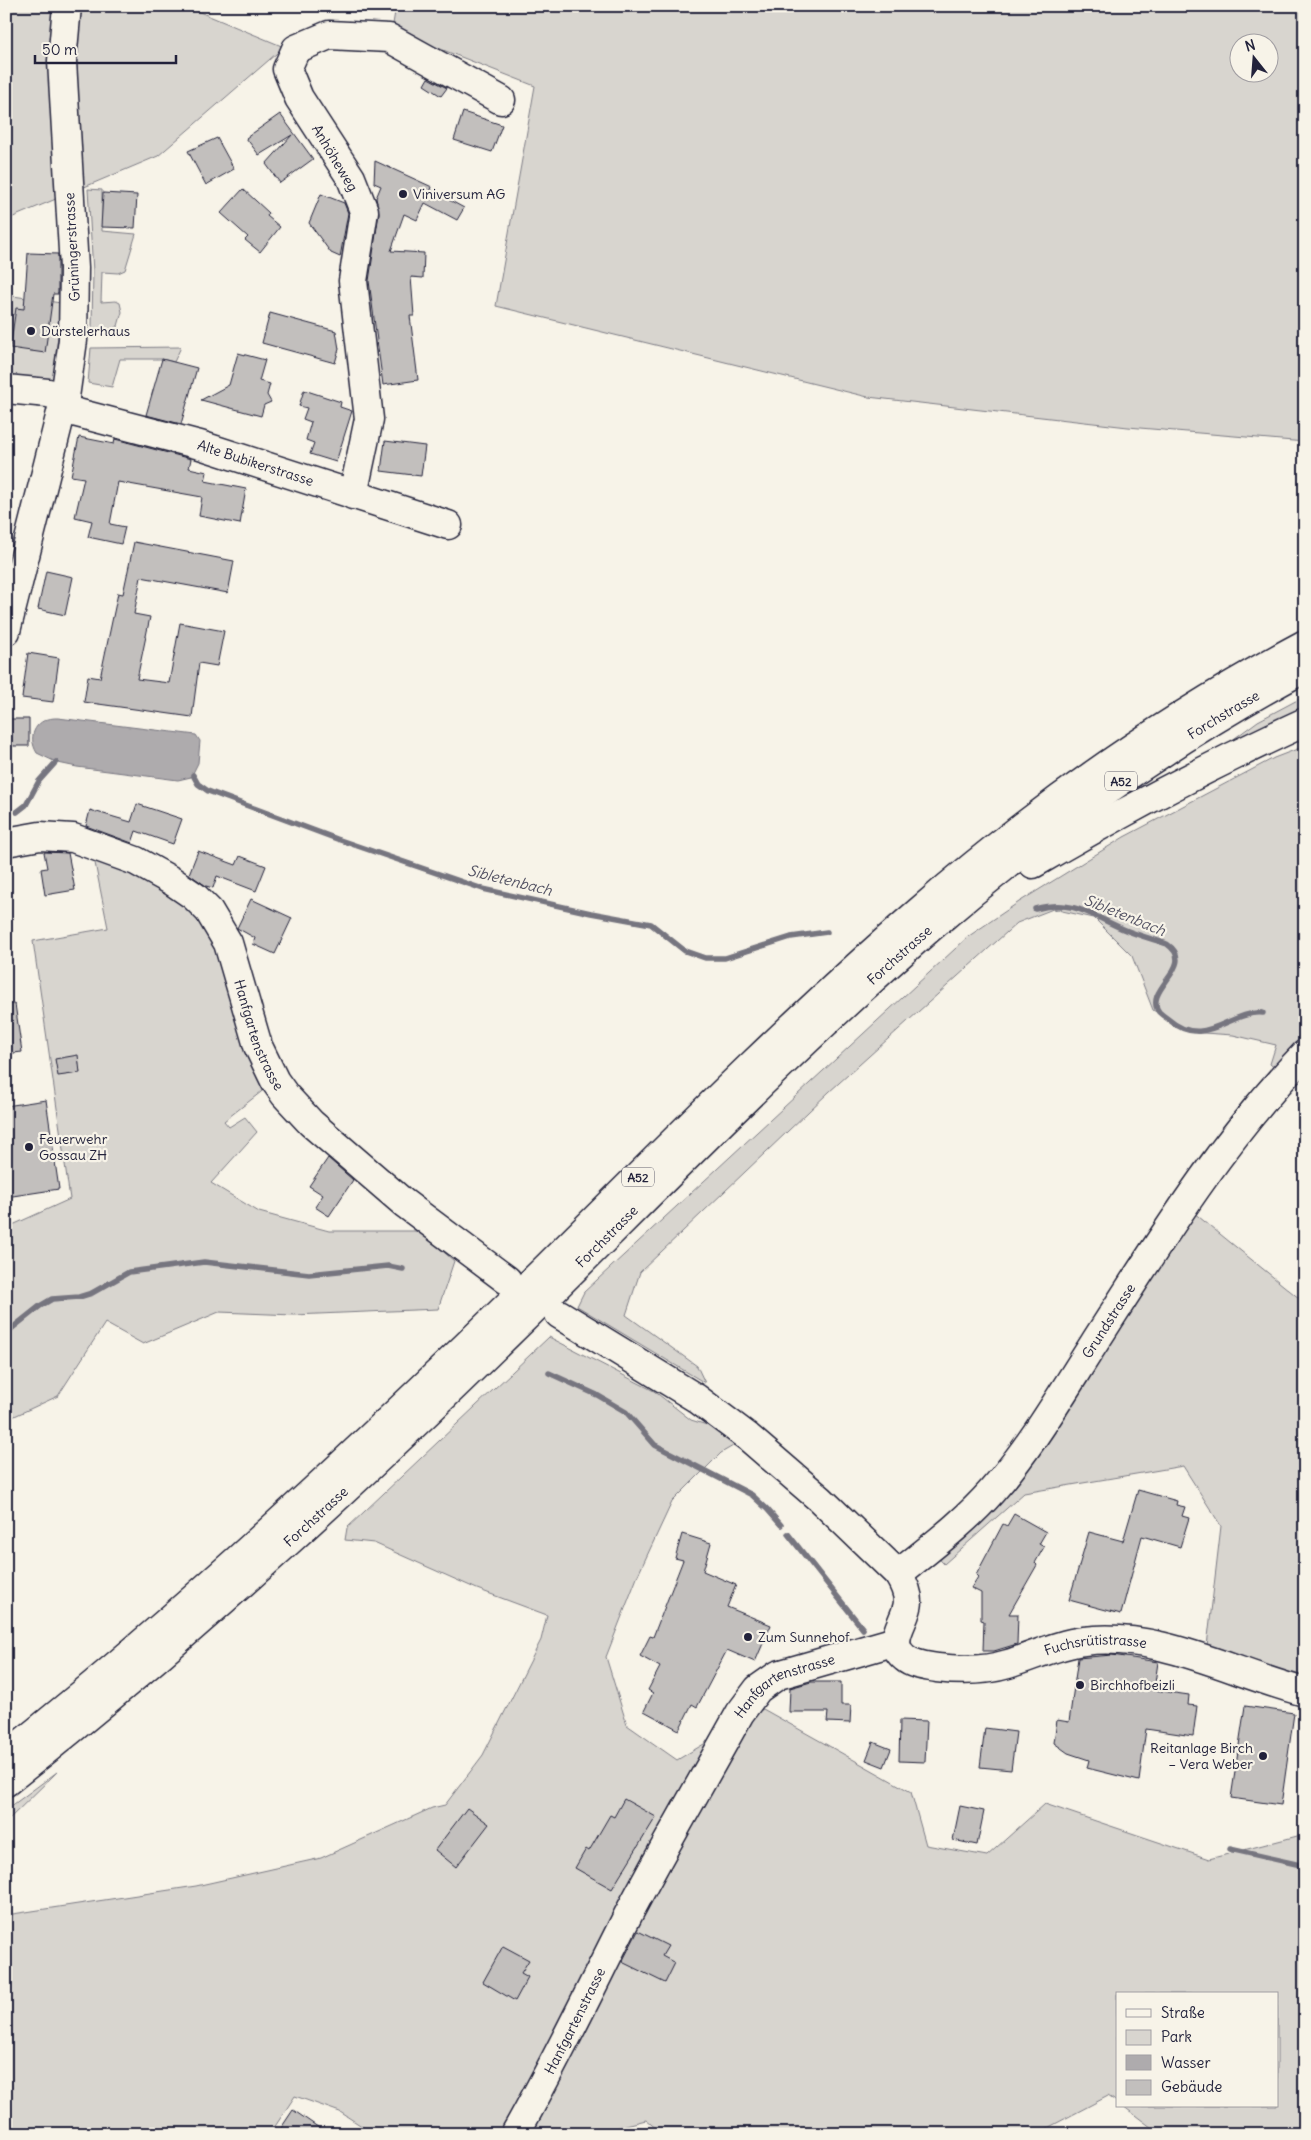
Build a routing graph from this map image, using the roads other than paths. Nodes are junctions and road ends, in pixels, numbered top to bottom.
1 (67, 6) edge
2 (501, 100) dead end
3 (6, 389) edge
4 (63, 403) junction
5 (353, 495) junction
6 (448, 525) dead end
7 (6, 631) edge
8 (1305, 644) edge
9 (1305, 668) edge
10 (1305, 722) edge
11 (7, 840) edge
12 (950, 912) junction
13 (1305, 1054) edge
14 (507, 1280) dead end
15 (559, 1314) dead end
16 (898, 1574) junction
17 (896, 1641) junction
18 (1305, 1692) edge
19 (6, 1756) edge
20 (6, 1782) edge
21 (516, 2134) edge

1 - 4 main road, Grüningerstrasse
2 - 5 main road, Anhöheweg
3 - 4 main road, Alte Bubikerstrasse
4 - 5 main road, Alte Bubikerstrasse
4 - 7 main road, Grüningerstrasse
5 - 6 main road, Alte Bubikerstrasse
8 - 19 main road, Forchstrasse / A52
9 - 12 main road, Forchstrasse / A52
10 - 12 main road
11 - 14 main road, Hanfgartenstrasse
12 - 20 main road, Forchstrasse / A52
13 - 16 main road, Grundstrasse
15 - 16 main road
16 - 17 main road
17 - 18 main road, Fuchsrütistrasse
17 - 21 main road, Hanfgartenstrasse

